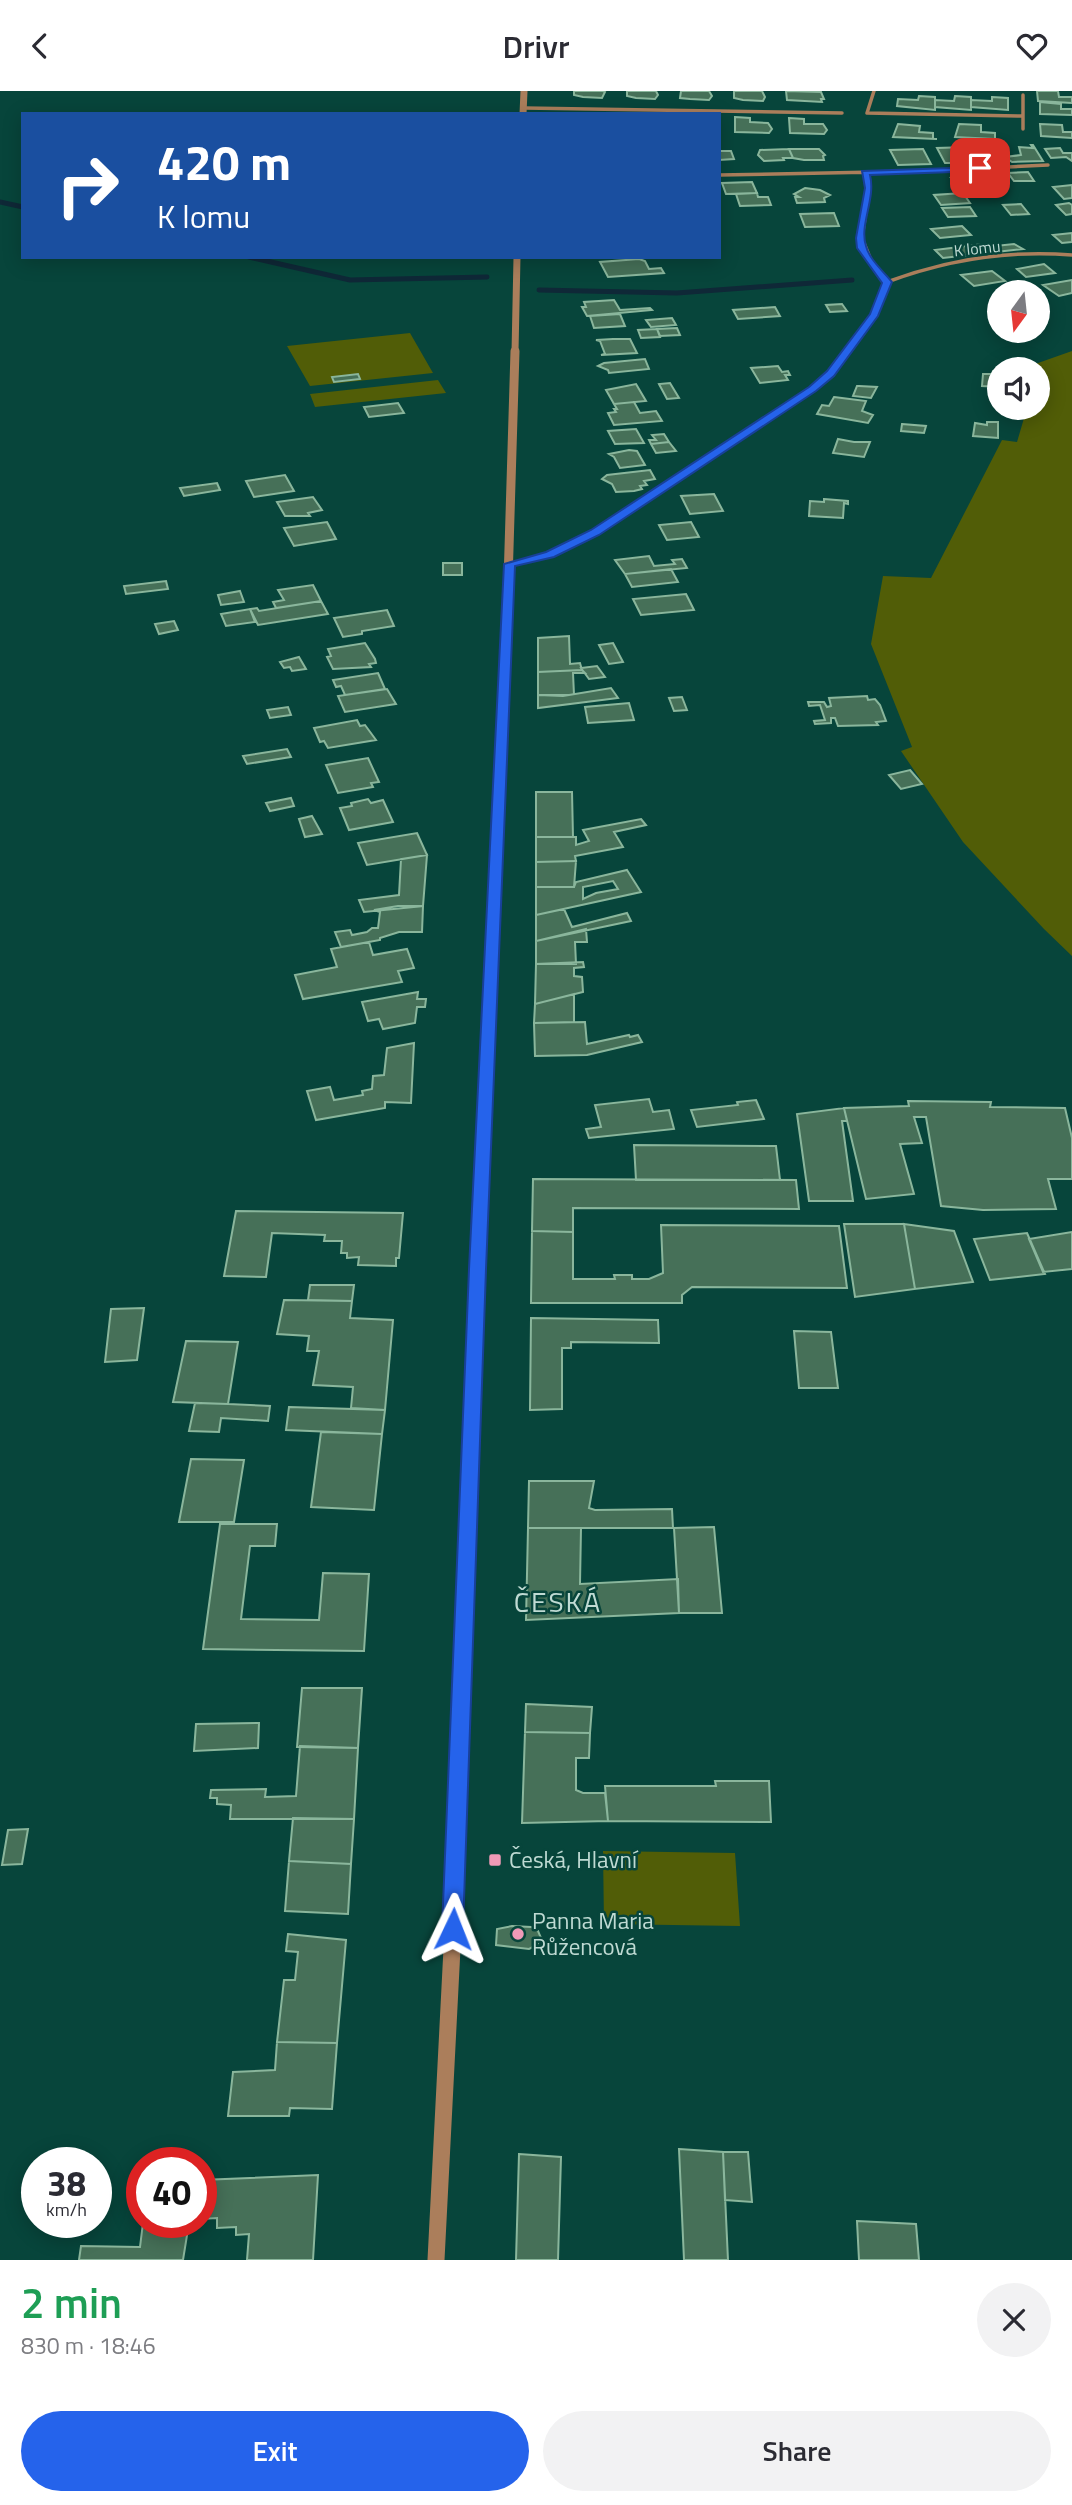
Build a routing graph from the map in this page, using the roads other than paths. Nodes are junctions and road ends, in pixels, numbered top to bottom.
1 (524, 91) edge
2 (874, 91) edge
3 (1023, 95) dead end
4 (524, 111) edge
5 (683, 112) edge
6 (721, 112) edge
7 (842, 113) dead end
8 (1021, 116) junction
9 (1023, 129) dead end
10 (1048, 165) dead end
11 (865, 173) junction
12 (721, 176) edge
13 (1072, 255) edge
14 (517, 259) edge
15 (887, 282) junction
16 (509, 564) junction
17 (436, 2260) edge

1 - 4 street
2 - 8 street
3 - 8 street
4 - 5 street
6 - 7 street
8 - 9 street
10 - 11 street
11 - 12 street
11 - 15 street
13 - 15 street, K lomu
14 - 16 street
15 - 16 street
16 - 17 street

